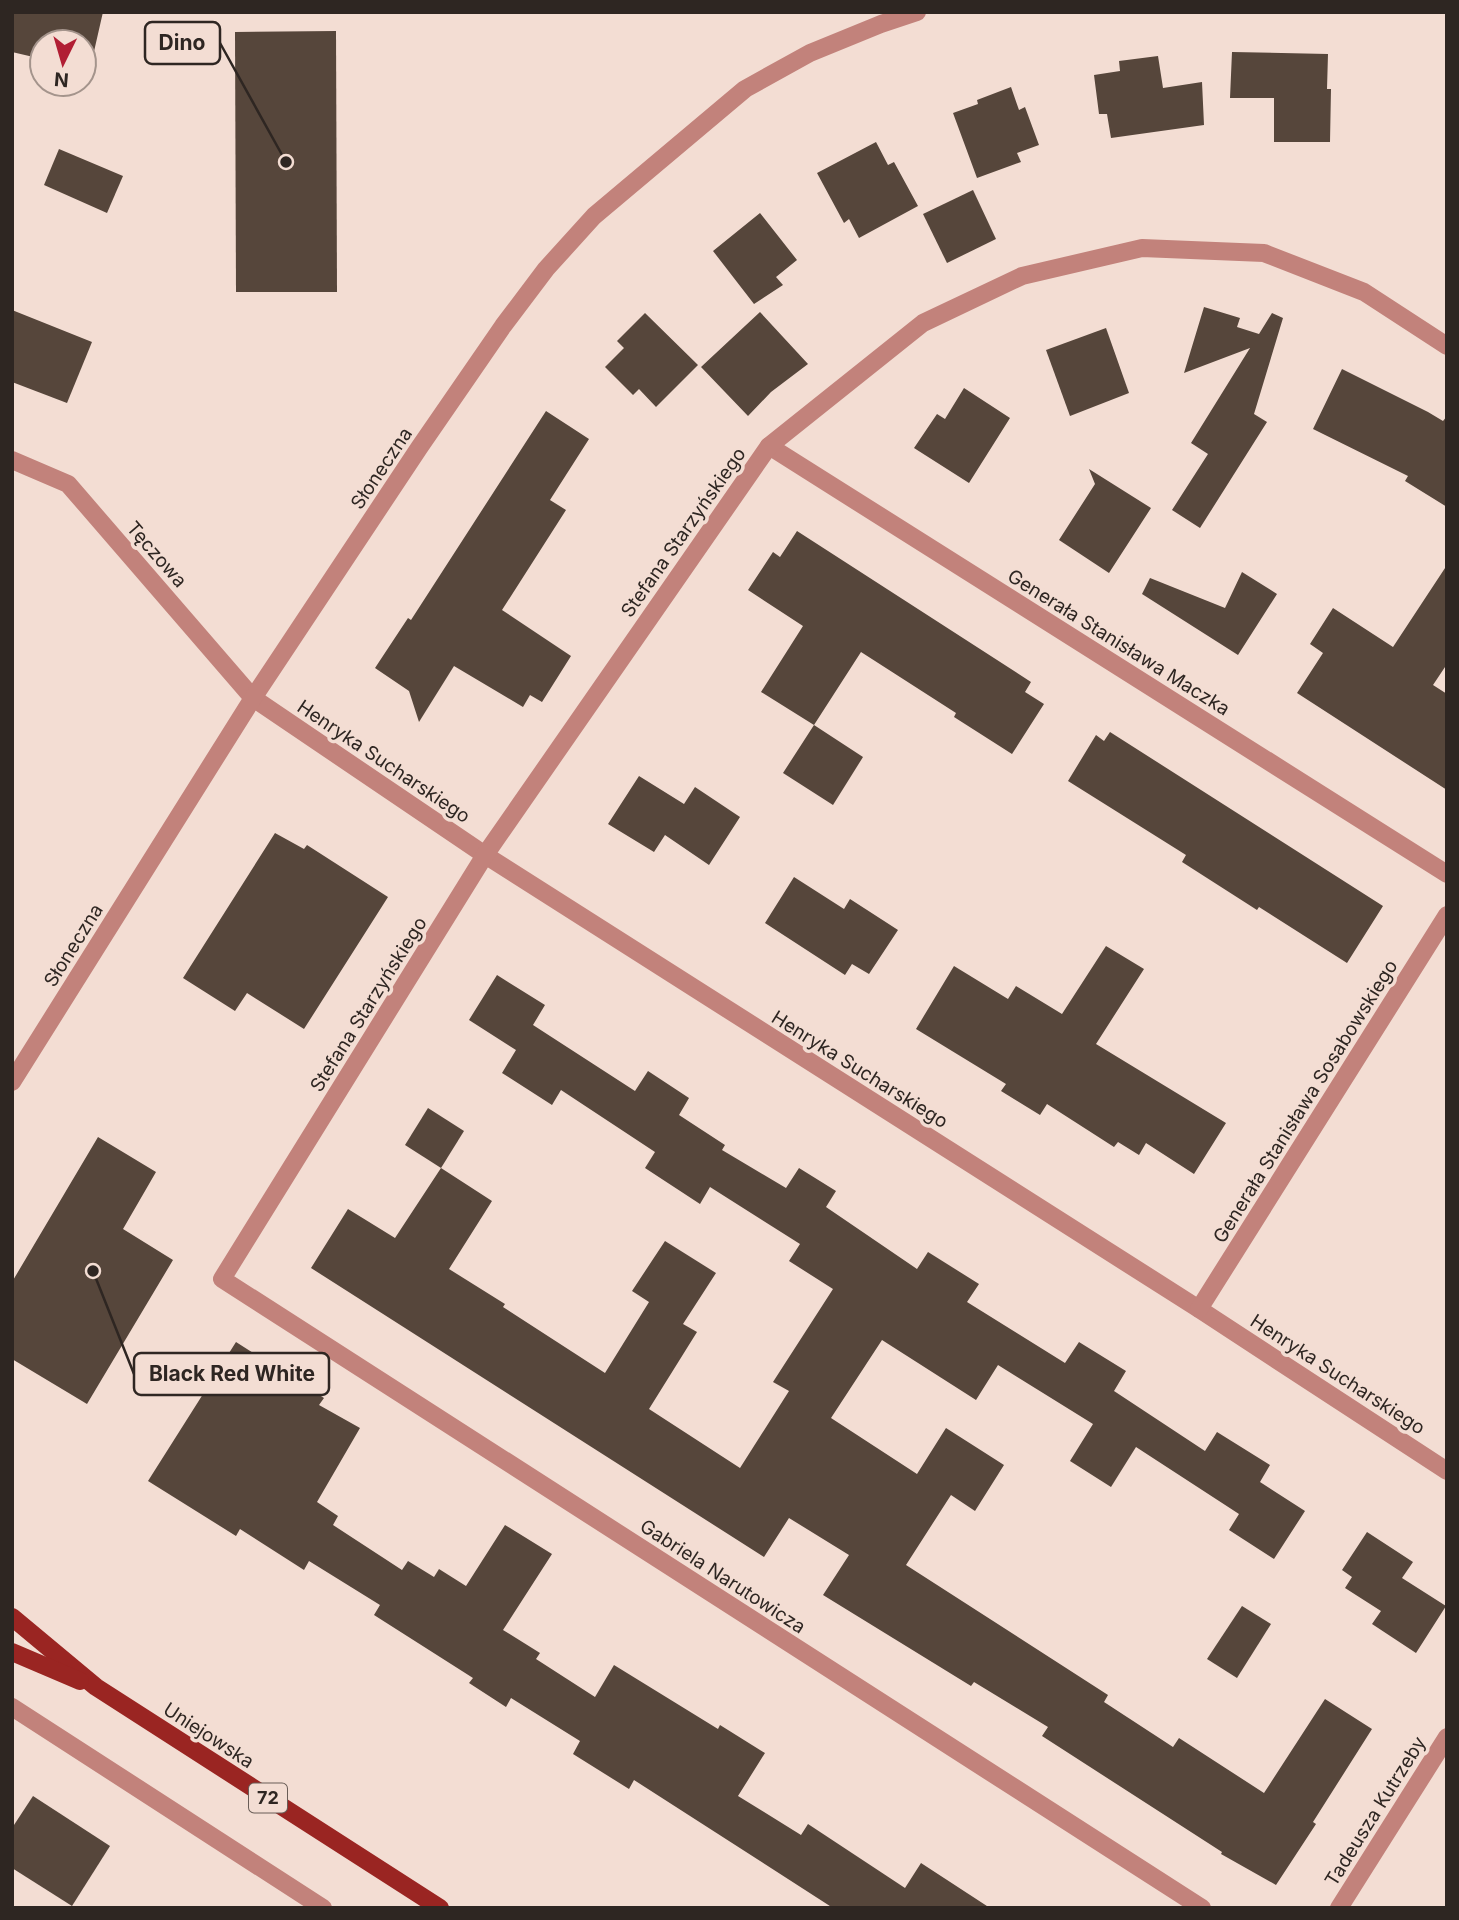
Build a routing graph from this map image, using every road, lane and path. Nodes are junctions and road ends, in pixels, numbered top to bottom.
1 (917, 12) edge
2 (1447, 346) edge
3 (769, 446) junction
4 (12, 460) edge
5 (253, 698) junction
6 (485, 855) junction
7 (1447, 874) edge
8 (1447, 915) edge
9 (12, 1082) edge
10 (222, 1279) joint
11 (1199, 1309) junction
12 (1447, 1471) edge
13 (12, 1617) edge
14 (12, 1652) edge
15 (96, 1687) junction
16 (12, 1707) edge
17 (1447, 1737) edge
18 (323, 1908) edge
19 (440, 1908) edge
20 (1202, 1908) edge
21 (1339, 1908) edge

1 - 5 street, Słoneczna
2 - 3 street, Stefana Starzyńskiego
3 - 6 street, Stefana Starzyńskiego
3 - 7 street, Generała Stanisława Maczka
4 - 5 street, Tęczowa
5 - 6 street, Henryka Sucharskiego
5 - 9 street, Słoneczna
6 - 10 street, Stefana Starzyńskiego
6 - 11 street, Henryka Sucharskiego
8 - 11 street, Generała Stanisława Sosabowskiego
10 - 20 street, Gabriela Narutowicza
11 - 12 street, Henryka Sucharskiego
13 - 15 main road, Uniejowska / 72
14 - 15 main road, Uniejowska / 72
15 - 19 main road, Uniejowska / 72
16 - 18 street
17 - 21 street, Tadeusza Kutrzeby

